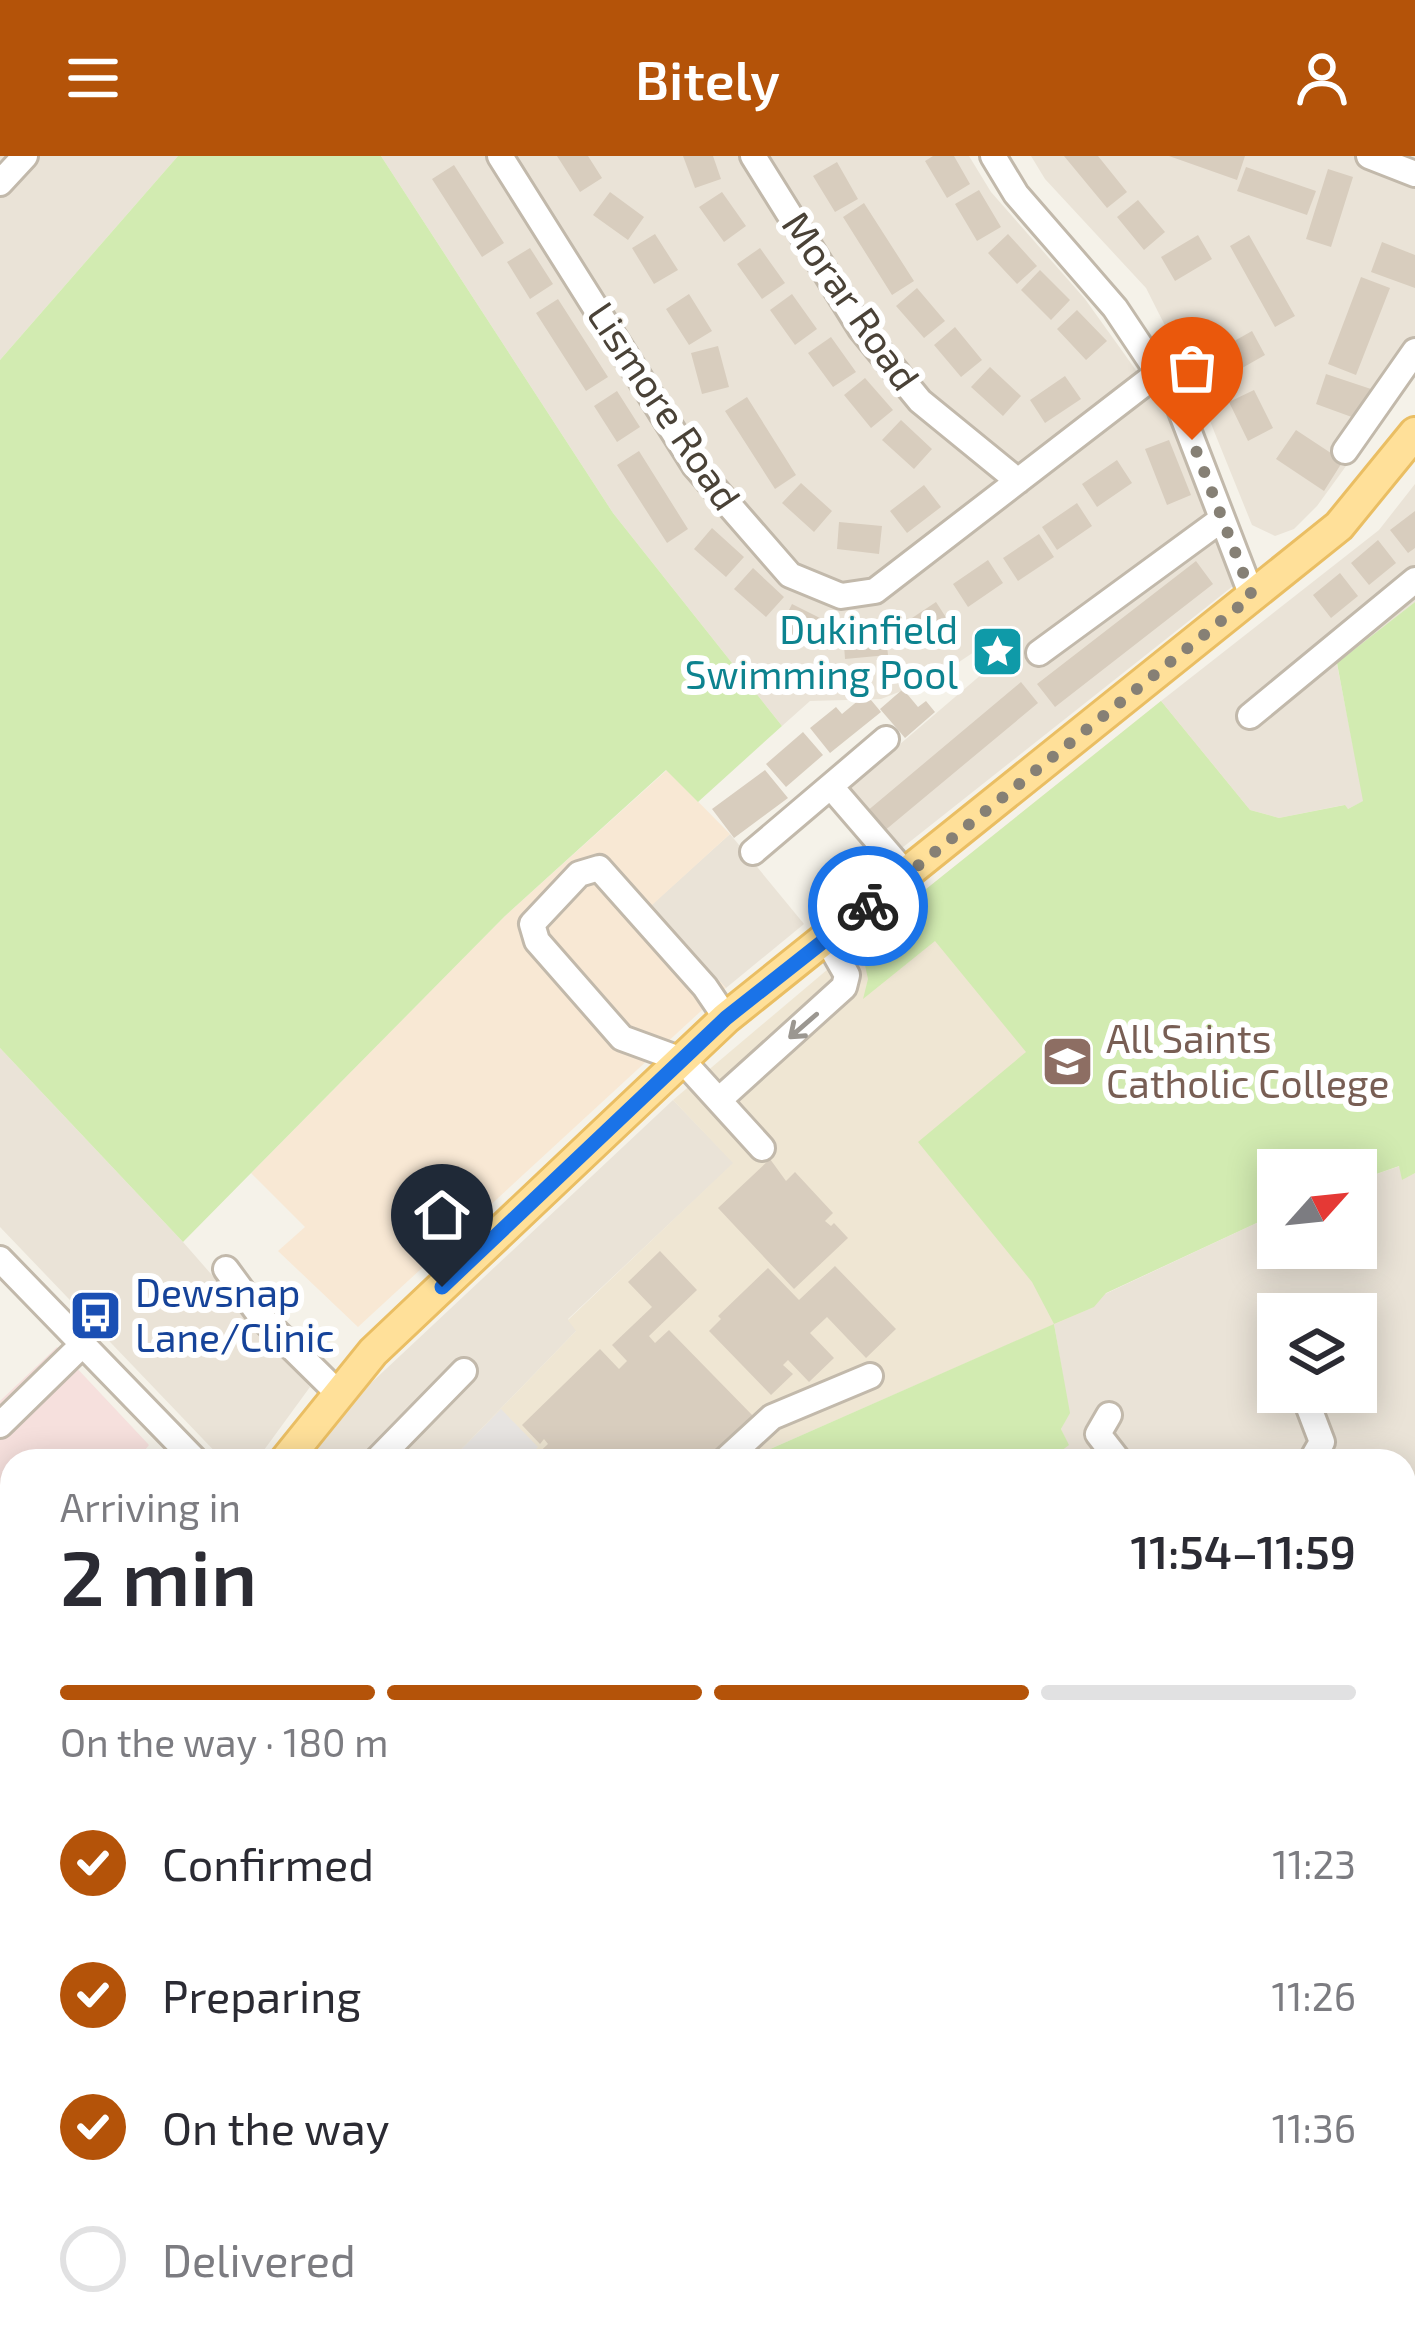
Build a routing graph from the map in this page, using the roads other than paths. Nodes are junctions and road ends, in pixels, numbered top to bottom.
1 (25, 156) edge
2 (500, 156) edge
3 (753, 156) edge
4 (993, 156) edge
5 (1369, 156) edge
6 (1415, 174) edge
7 (0, 183) edge
8 (1415, 351) edge
9 (1158, 373) junction
10 (1415, 434) edge
11 (1345, 451) dead end
12 (1018, 481) junction
13 (1222, 519) junction
14 (1415, 580) edge
15 (1252, 596) junction
16 (1039, 653) dead end
17 (1250, 716) dead end
18 (886, 739) dead end
19 (832, 788) junction
20 (753, 852) dead end
21 (907, 874) junction
22 (826, 938) junction
23 (726, 1018) junction
24 (682, 1060) junction
25 (719, 1100) junction
26 (762, 1148) dead end
27 (0, 1259) edge
28 (226, 1269) dead end
29 (82, 1346) junction
30 (464, 1372) dead end
31 (870, 1376) dead end
32 (339, 1394) junction
33 (1311, 1413) edge
34 (1109, 1415) dead end
35 (0, 1425) edge
36 (184, 1449) edge
37 (295, 1449) edge
38 (388, 1449) edge
39 (737, 1449) edge
40 (1110, 1449) edge
41 (1318, 1449) edge

1 - 7 street
2 - 12 street, Lismore Road
3 - 12 street, Morar Road
4 - 9 street
5 - 6 street
8 - 11 street
9 - 12 street, Lismore Road
9 - 13 street
10 - 15 main road
13 - 15 street
13 - 16 street
14 - 17 street
15 - 21 main road
18 - 19 street
19 - 20 street
19 - 21 street
21 - 22 main road
22 - 23 main road
22 -> 25 street
23 - 24 main road
23 - 24 street
24 - 25 street
24 - 32 main road
25 - 26 street
27 - 29 street
28 - 32 street
29 - 35 street
29 - 36 street
30 - 38 street
31 - 39 street
32 - 37 main road
33 - 41 street
34 - 40 street

